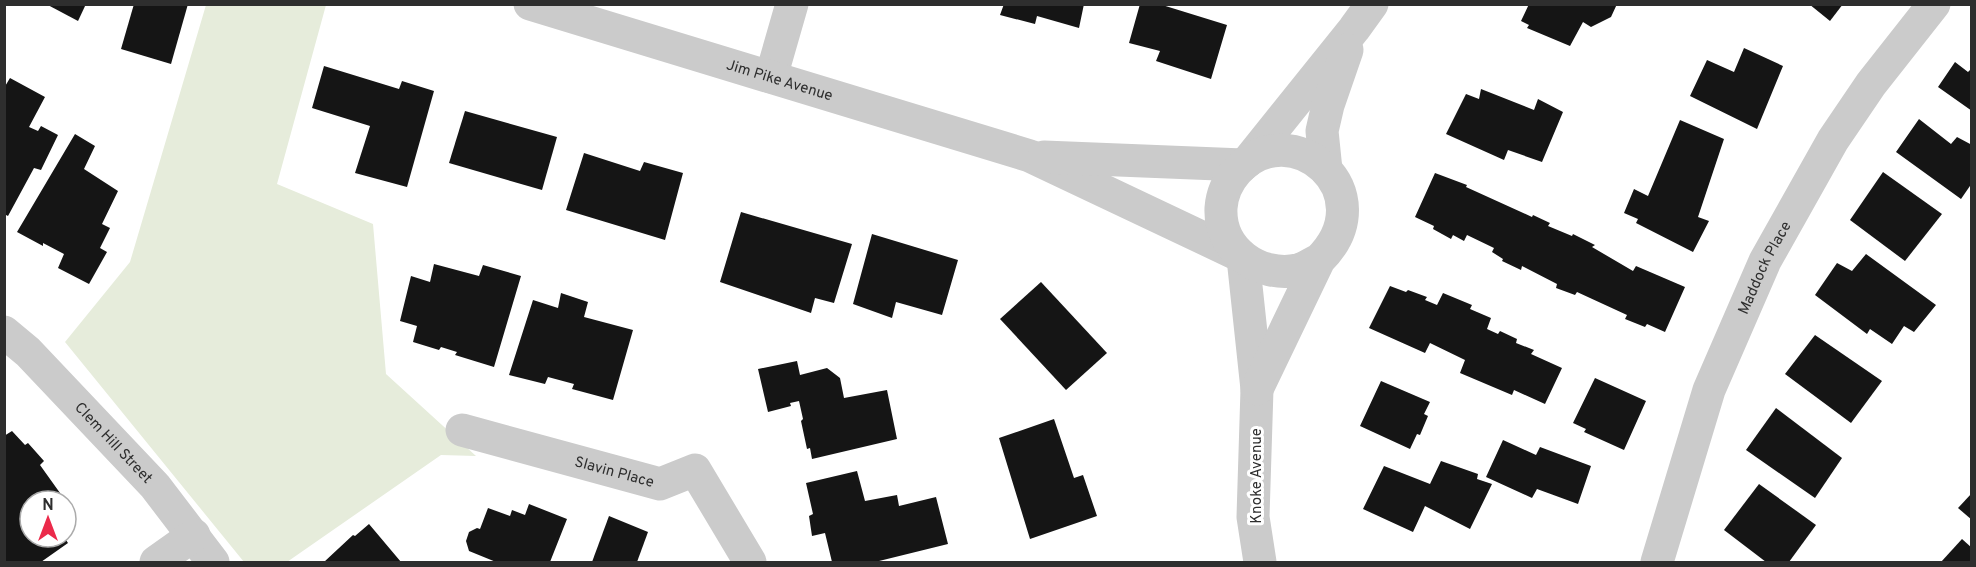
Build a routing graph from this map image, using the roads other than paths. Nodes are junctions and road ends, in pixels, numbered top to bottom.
1 (530, 4) edge
2 (792, 4) edge
3 (1934, 4) edge
4 (1363, 17) edge
5 (771, 77) junction
6 (1030, 156) junction
7 (1245, 163) junction
8 (1326, 170) junction
9 (1241, 256) junction
10 (1318, 260) junction
11 (4, 332) edge
12 (1257, 388) junction
13 (462, 430) dead end
14 (194, 536) junction
15 (156, 562) edge
16 (213, 562) edge
17 (750, 562) edge
18 (1260, 562) edge
19 (1657, 562) edge

1 - 5 street, Jim Pike Avenue
2 - 5 street
3 - 19 street, Maddock Place
4 - 7 street
4 - 8 street
5 - 6 street, Jim Pike Avenue
6 - 7 street, Jim Pike Avenue
6 - 9 street, Jim Pike Avenue
7 - 8 street
7 - 9 street
8 - 10 street
9 - 10 street
9 - 12 street, Knoke Avenue
10 - 12 street, Knoke Avenue
11 - 14 street, Clem Hill Street
12 - 18 street, Knoke Avenue
13 - 17 street, Slavin Place
14 - 15 street
14 - 16 street, Clem Hill Street

